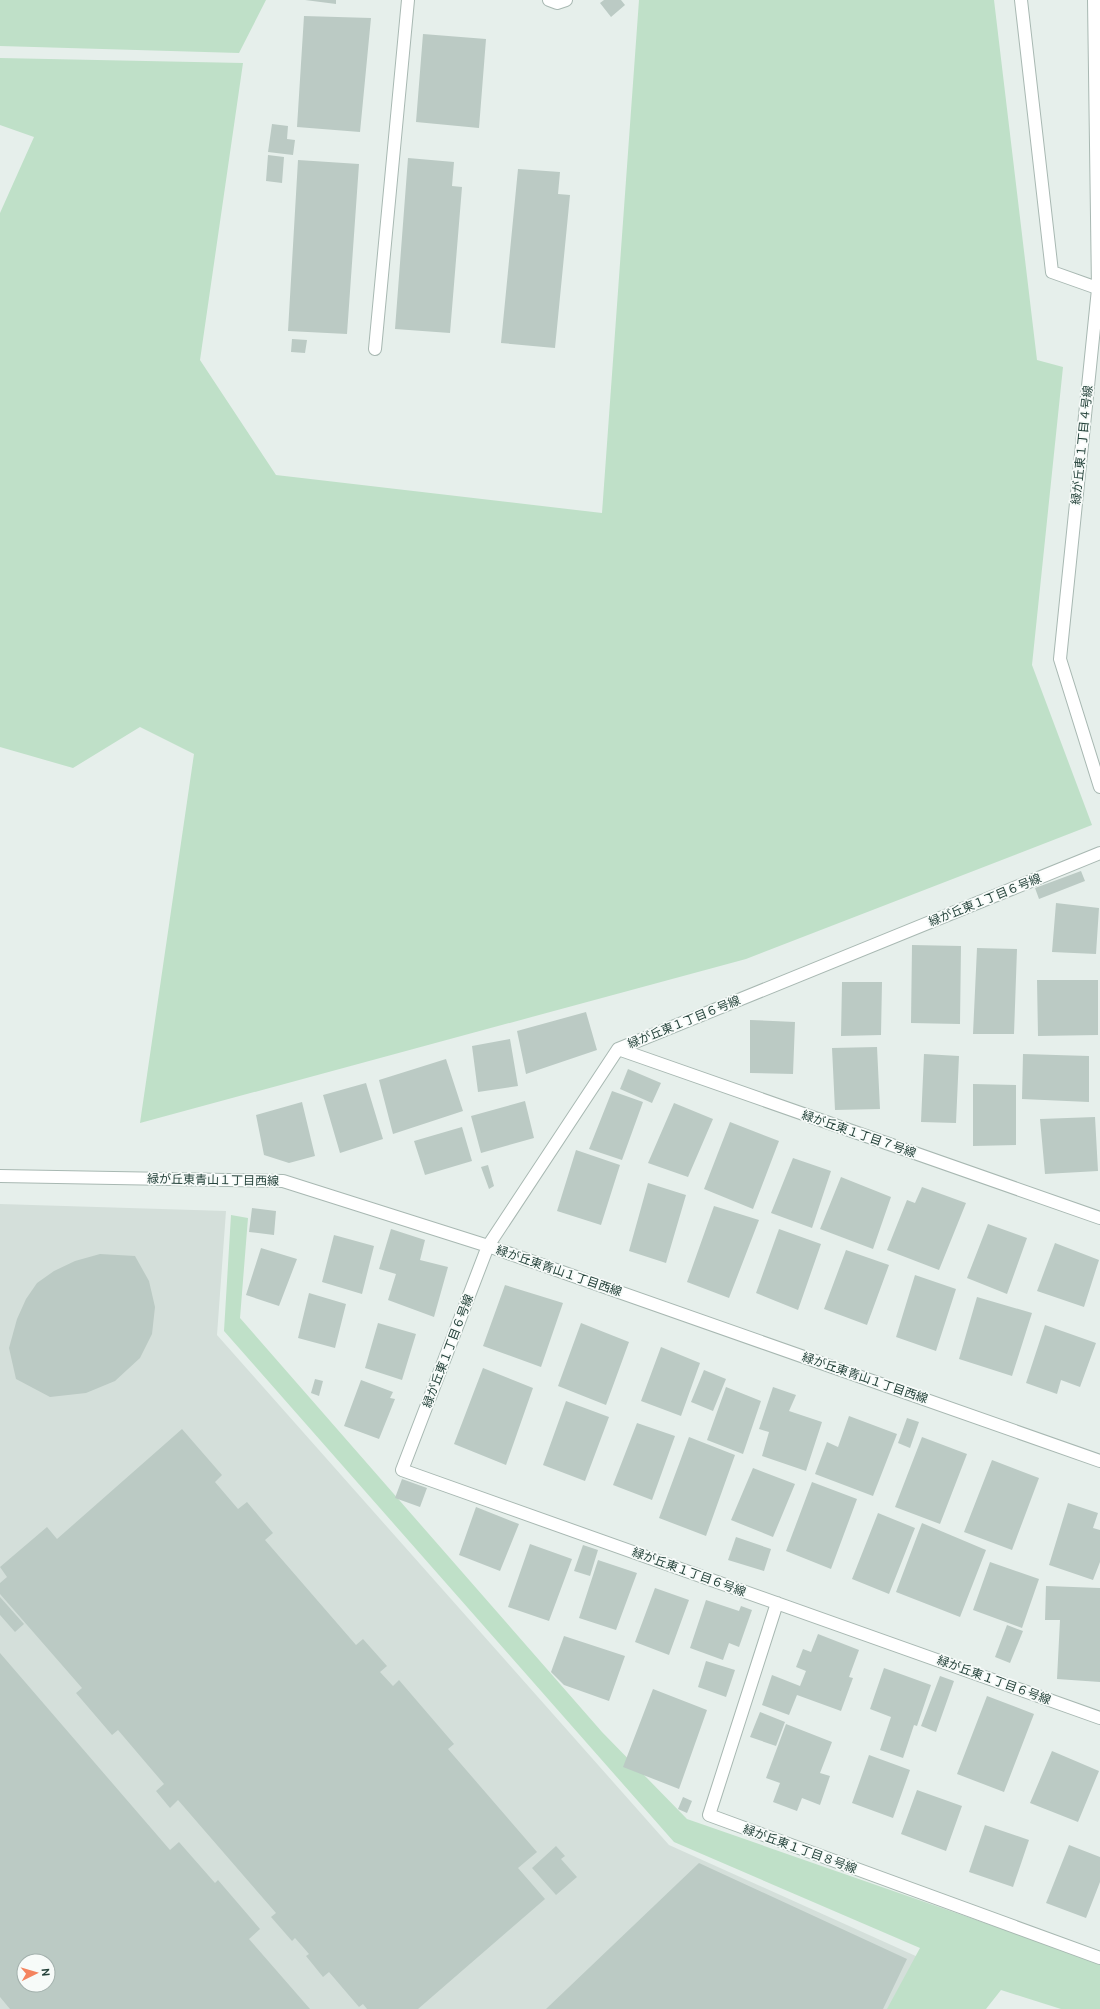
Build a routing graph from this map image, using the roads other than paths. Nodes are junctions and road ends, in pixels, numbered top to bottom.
1 (408, 0) edge
2 (549, 0) edge
3 (566, 0) edge
4 (1021, 0) edge
5 (1094, 0) edge
6 (1099, 289) edge
7 (374, 349) dead end
8 (1100, 787) edge
9 (1100, 853) edge
10 (618, 1049) junction
11 (0, 1176) edge
12 (1100, 1218) edge
13 (488, 1246) junction
14 (1100, 1461) edge
15 (777, 1603) junction
16 (1100, 1718) edge
17 (1100, 1958) edge

1 - 7 street
2 - 3 street
4 - 6 street
5 - 6 street, 緑が丘東１丁目４号線
6 - 8 street, 緑が丘東１丁目４号線
9 - 10 street, 緑が丘東１丁目６号線
10 - 12 street, 緑が丘東１丁目７号線
10 - 13 street, 緑が丘東１丁目６号線
11 - 13 street, 緑が丘東青山１丁目西線
13 - 14 street, 緑が丘東青山１丁目西線
13 - 15 street, 緑が丘東１丁目６号線
15 - 16 street, 緑が丘東１丁目６号線
15 - 17 street, 緑が丘東１丁目８号線

